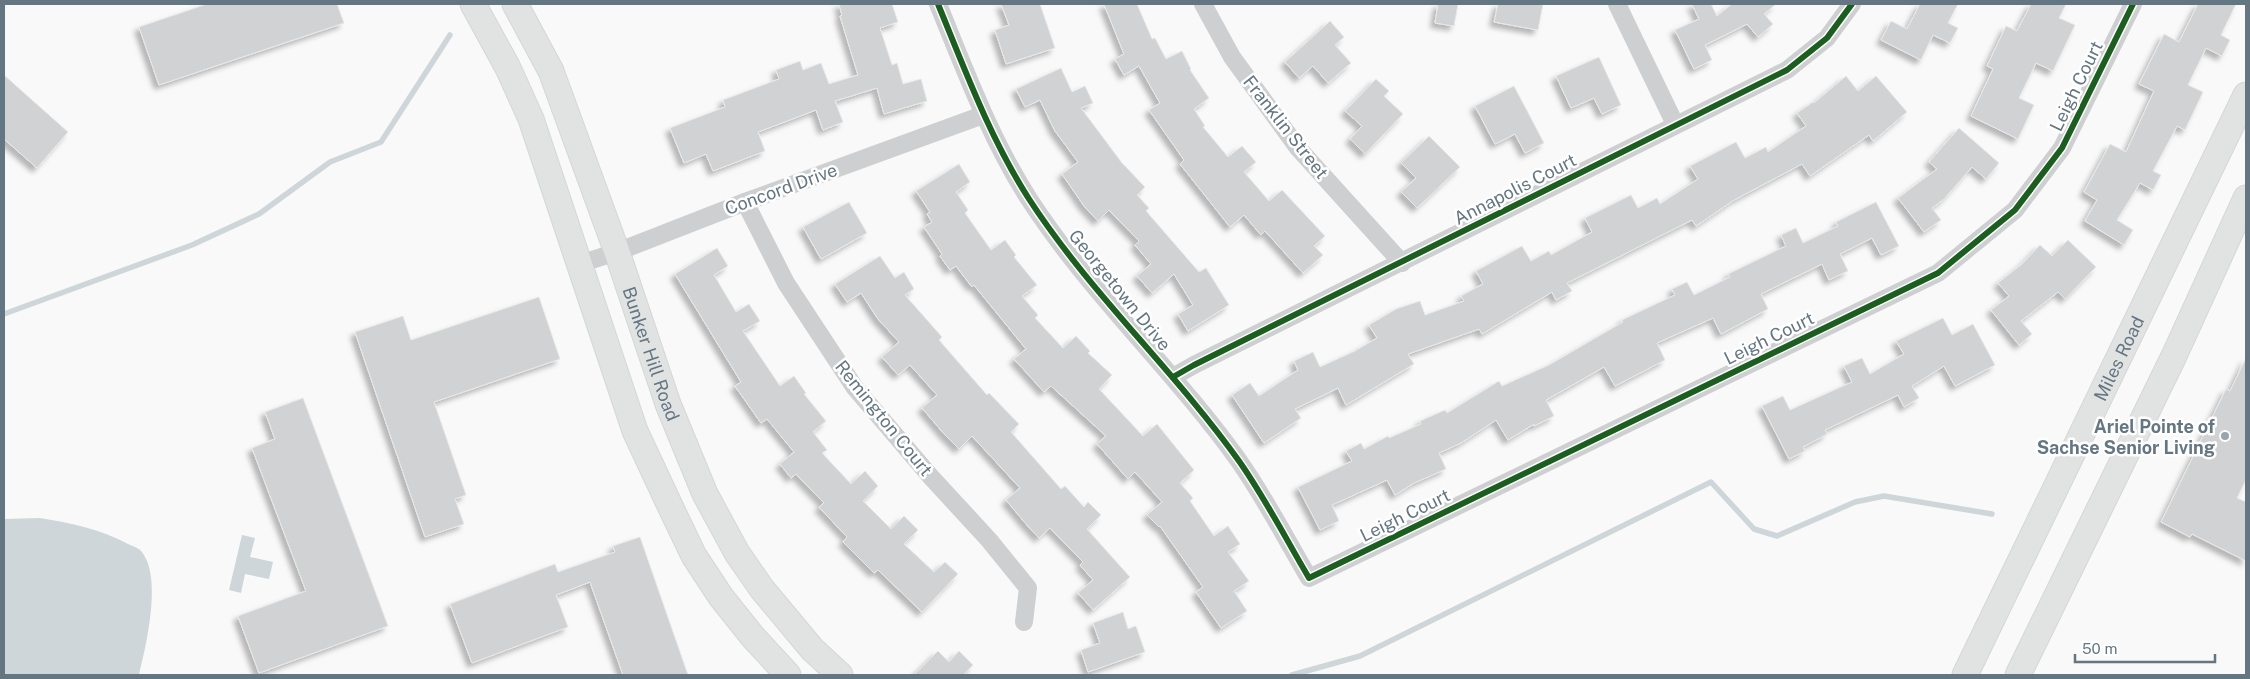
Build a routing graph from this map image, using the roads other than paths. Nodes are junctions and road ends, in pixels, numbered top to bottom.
1 (473, 4) edge
2 (515, 4) edge
3 (938, 4) edge
4 (1203, 4) edge
5 (1617, 4) edge
6 (1852, 4) edge
7 (2133, 4) edge
8 (2246, 95) edge
9 (983, 115) junction
10 (1675, 124) junction
11 (2246, 198) edge
12 (745, 202) junction
13 (617, 252) junction
14 (1402, 263) junction
15 (579, 264) junction
16 (1173, 378) junction
17 (1309, 578) joint
18 (1024, 622) dead end
19 (788, 675) edge
20 (840, 675) edge
21 (1965, 675) edge
22 (2018, 675) edge

1 - 15 main road
2 - 13 main road, Bunker Hill Road
3 - 9 street, Georgetown Drive
4 - 14 street, Franklin Street
5 - 10 street
6 - 10 street, Annapolis Court
7 - 17 street, Leigh Court
8 - 21 main road, Miles Road
9 - 12 street, Concord Drive
9 - 16 street, Georgetown Drive
10 - 14 street, Annapolis Court
11 - 22 main road
12 - 13 street, Concord Drive
12 - 18 street, Remington Court
13 - 15 street, Concord Drive
13 - 20 main road, Bunker Hill Road
14 - 16 street, Annapolis Court
15 - 19 main road
16 - 17 street, Georgetown Drive

